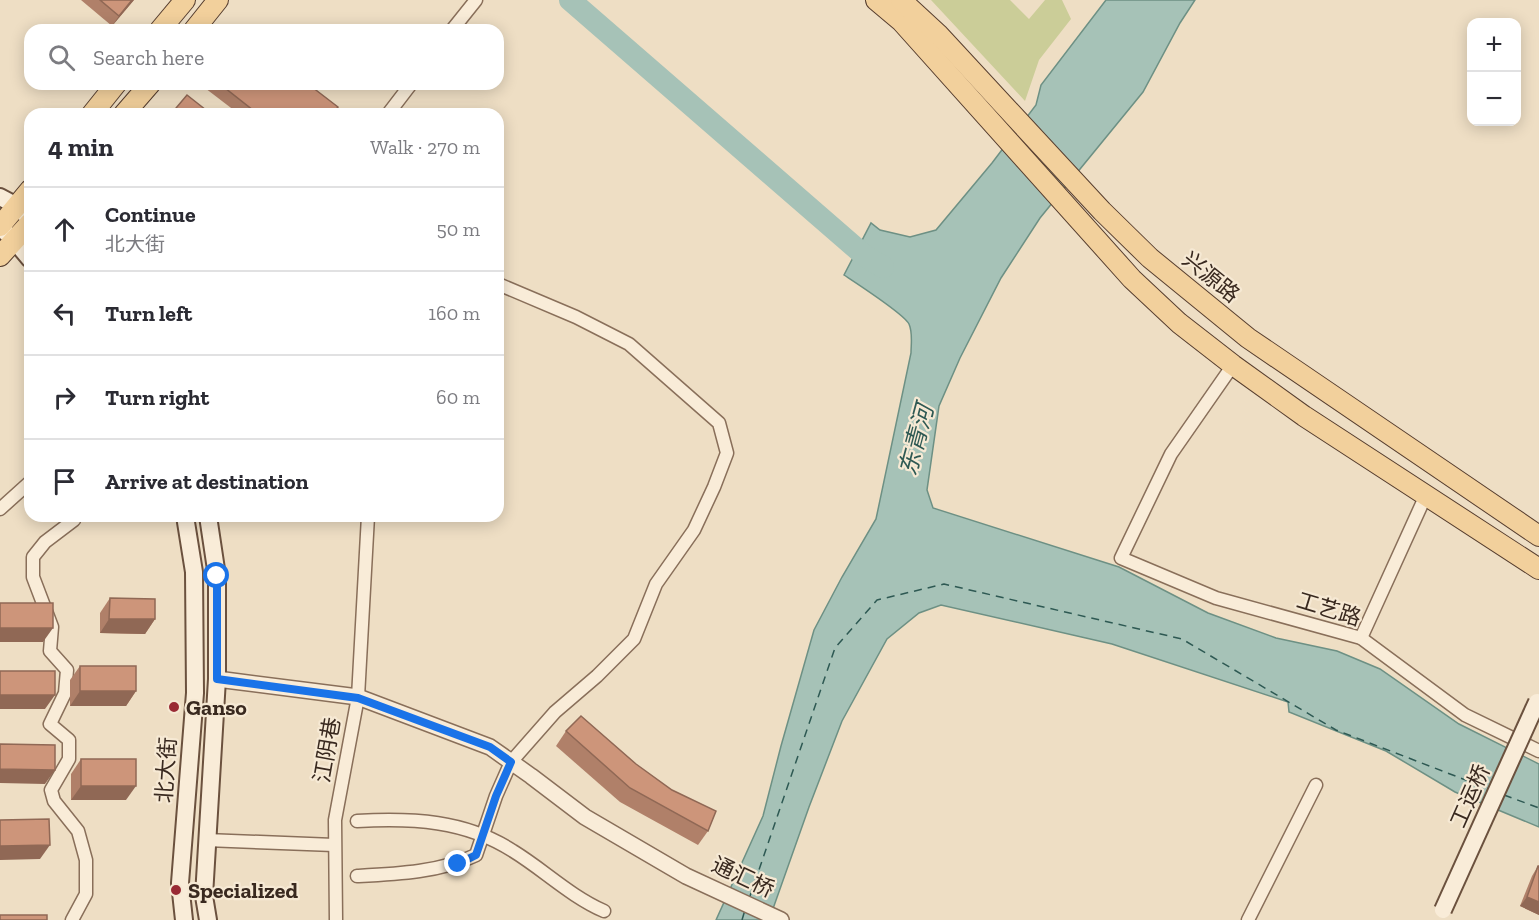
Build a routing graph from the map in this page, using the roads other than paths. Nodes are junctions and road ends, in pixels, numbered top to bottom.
1 (185, 0) edge
2 (218, 0) edge
3 (476, 0) edge
4 (876, 0) edge
5 (901, 0) edge
6 (165, 24) edge
7 (199, 24) edge
8 (457, 24) edge
9 (111, 90) edge
10 (145, 90) edge
11 (406, 90) edge
12 (97, 108) edge
13 (129, 108) edge
14 (393, 108) edge
15 (19, 211) edge
16 (5, 231) edge
17 (24, 252) edge
18 (0, 256) edge
19 (504, 286) edge
20 (1233, 365) junction
21 (24, 487) edge
22 (1426, 495) junction
23 (0, 508) edge
24 (71, 522) edge
25 (186, 522) edge
26 (209, 522) edge
27 (368, 522) edge
28 (1539, 536) edge
29 (1539, 569) edge
30 (1361, 638) junction
31 (217, 679) junction
32 (358, 698) junction
33 (1538, 700) edge
34 (1539, 751) edge
35 (511, 762) junction
36 (1316, 784) dead end
37 (357, 821) dead end
38 (484, 834) junction
39 (206, 840) junction
40 (334, 845) junction
41 (357, 876) dead end
42 (604, 911) dead end
43 (1441, 915) edge
44 (72, 920) edge
45 (184, 920) edge
46 (208, 920) edge
47 (336, 920) edge
48 (781, 920) edge
49 (1248, 920) edge

1 - 6 main road
2 - 7 main road
3 - 8 street
4 - 20 main road
5 - 28 main road, 兴源路
9 - 12 main road
10 - 13 main road
11 - 14 street
15 - 16 main road
16 - 17 main road
16 - 18 main road
19 - 35 street
20 - 22 main road
20 - 30 street, 工艺路
21 - 23 street
22 - 29 main road
22 - 30 street
24 - 44 street
25 - 45 main road, 北大街
26 - 31 main road, 北大街
27 - 32 street, 江阴巷
30 - 34 street, 工艺路
31 - 32 street, 通汇桥
31 - 39 main road, 北大街
32 - 35 street, 通汇桥
32 - 40 street, 江阴巷
33 - 43 main road, 工运桥, bridge
35 - 38 street
35 - 48 street, 通汇桥
36 - 49 street
37 - 38 street
38 - 41 street
38 - 42 street
39 - 40 street
39 - 46 main road, 北大街
40 - 47 street, 江阴巷

